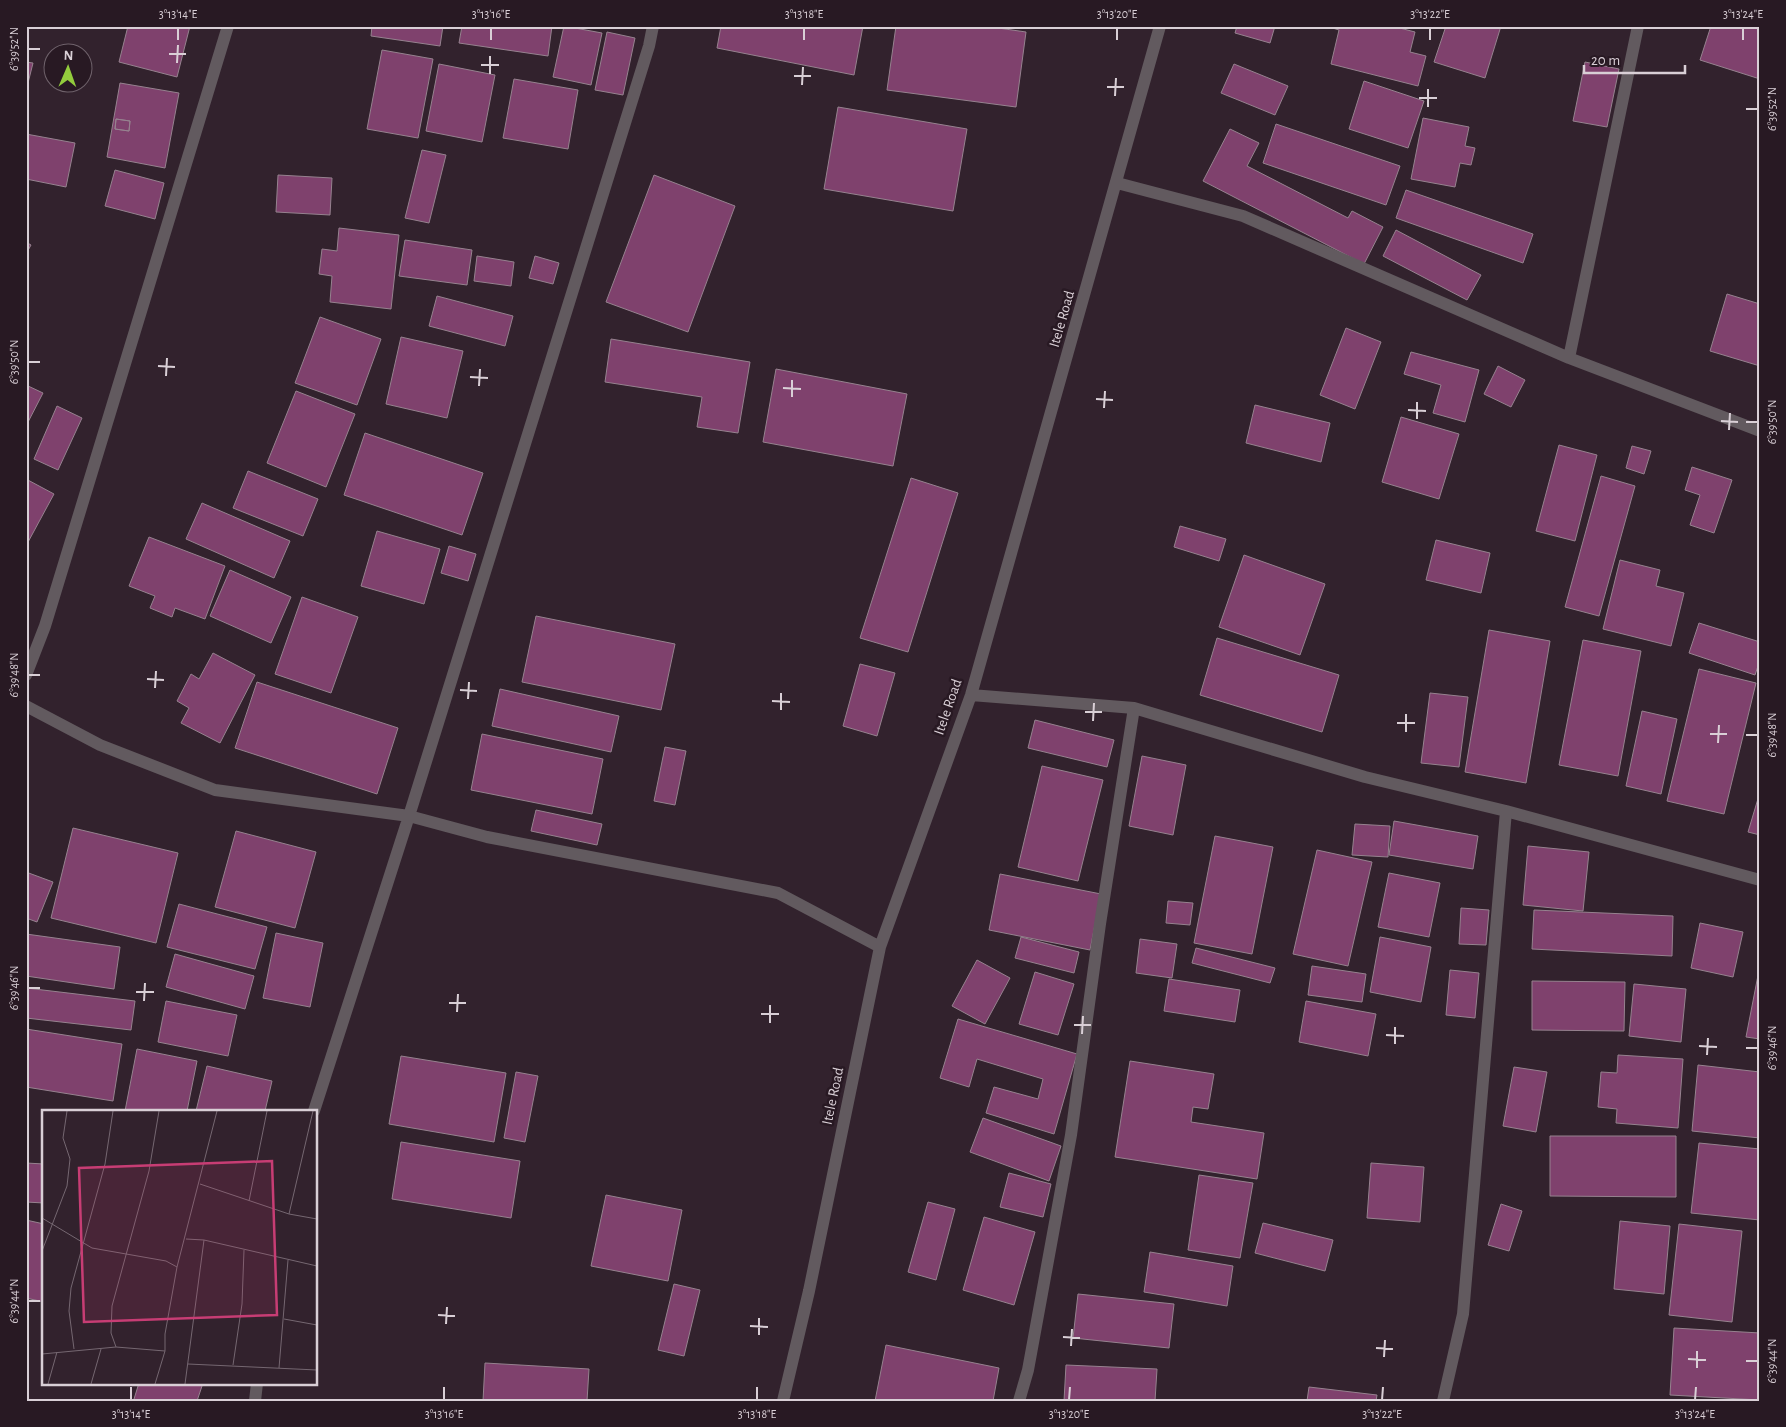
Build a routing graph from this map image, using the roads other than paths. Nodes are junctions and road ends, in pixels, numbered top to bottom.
1 (228, 26) edge
2 (653, 26) edge
3 (1160, 26) edge
4 (1638, 26) edge
5 (1118, 183) junction
6 (1569, 358) junction
7 (1760, 431) edge
8 (26, 675) edge
9 (971, 695) junction
10 (26, 706) edge
11 (1134, 708) junction
12 (1506, 811) junction
13 (409, 816) junction
14 (1760, 880) edge
15 (880, 947) junction
16 (314, 1110) edge
17 (257, 1384) edge
18 (255, 1401) edge
19 (782, 1401) edge
20 (1019, 1401) edge
21 (1443, 1401) edge

1 - 8 street
2 - 13 street
3 - 5 street, Itele Road
4 - 6 street
5 - 6 street
5 - 9 street, Itele Road
6 - 7 street
9 - 11 street
9 - 15 street, Itele Road
10 - 13 street
11 - 12 street
11 - 20 street
12 - 14 street
12 - 21 street
13 - 15 street
13 - 16 street
15 - 19 street, Itele Road
17 - 18 street

